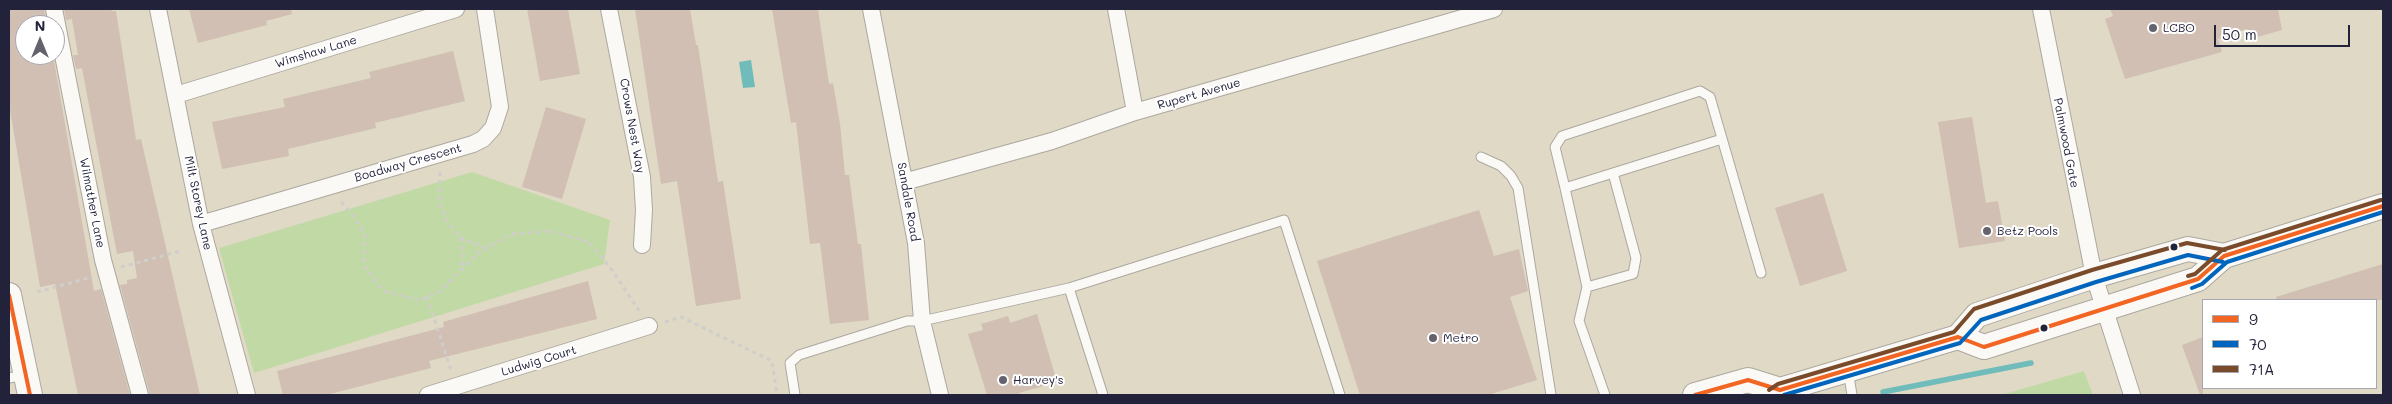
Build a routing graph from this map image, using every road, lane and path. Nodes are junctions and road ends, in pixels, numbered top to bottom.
1 (54, 9) edge
2 (158, 9) edge
3 (456, 9) edge
4 (485, 9) edge
5 (610, 9) edge
6 (871, 9) edge
7 (1116, 9) edge
8 (1494, 9) edge
9 (2041, 9) edge
10 (176, 94) junction
11 (1135, 112) junction
12 (1722, 139) junction
13 (1481, 157) dead end
14 (440, 171) dead end
15 (1613, 174) junction
16 (904, 182) junction
17 (1565, 188) junction
18 (341, 202) dead end
19 (2383, 206) edge
20 (201, 224) junction
21 (460, 237) junction
22 (642, 245) dead end
23 (488, 248) junction
24 (2224, 256) junction
25 (461, 270) junction
26 (1761, 273) dead end
27 (2094, 276) junction
28 (1587, 287) junction
29 (1069, 288) junction
30 (9, 295) edge
31 (427, 297) junction
32 (2103, 310) junction
33 (922, 321) junction
34 (649, 326) junction
35 (1958, 336) junction
36 (1848, 370) junction
37 (21, 383) edge
38 (456, 386) junction
39 (1777, 392) edge
40 (140, 395) edge
41 (247, 395) edge
42 (428, 395) edge
43 (777, 395) edge
44 (795, 395) edge
45 (940, 395) edge
46 (1103, 395) edge
47 (1340, 395) edge
48 (1551, 395) edge
49 (1605, 395) edge
50 (1695, 395) edge
51 (1852, 395) edge
52 (2132, 395) edge

1 - 40 street, Wilmather Lane
2 - 10 street, Milt Storey Lane
3 - 10 street, Wimshaw Lane
4 - 20 street, Boadway Crescent
5 - 22 street, Crows Nest Way
6 - 16 street, Sandale Road
7 - 11 street
8 - 11 street, Rupert Avenue
9 - 27 street, Palmwood Gate
10 - 20 street, Milt Storey Lane
11 - 16 street, Rupert Avenue
12 - 15 lane
12 - 17 lane
12 - 26 lane
13 - 48 lane
14 - 21 path
15 - 17 lane
15 - 28 lane
16 - 33 street, Sandale Road
17 - 28 lane
18 - 31 path
19 - 24 main road
20 - 41 street, Milt Storey Lane
21 - 23 path
21 - 25 path
23 - 25 path
23 - 34 path
24 - 27 main road
24 - 32 main road
25 - 31 path
27 - 32 street, Palmwood Gate
27 - 35 main road
28 - 49 lane
29 - 33 lane
29 - 46 lane
29 - 47 lane
30 - 37 main road
31 - 38 path
32 - 35 main road
32 - 52 street, Palmwood Gate
33 - 44 lane
33 - 45 street, Sandale Road
34 - 38 street, Ludwig Court
34 - 43 path
35 - 36 main road
36 - 39 main road
36 - 51 lane
38 - 42 street, Ludwig Court
39 - 50 main road

